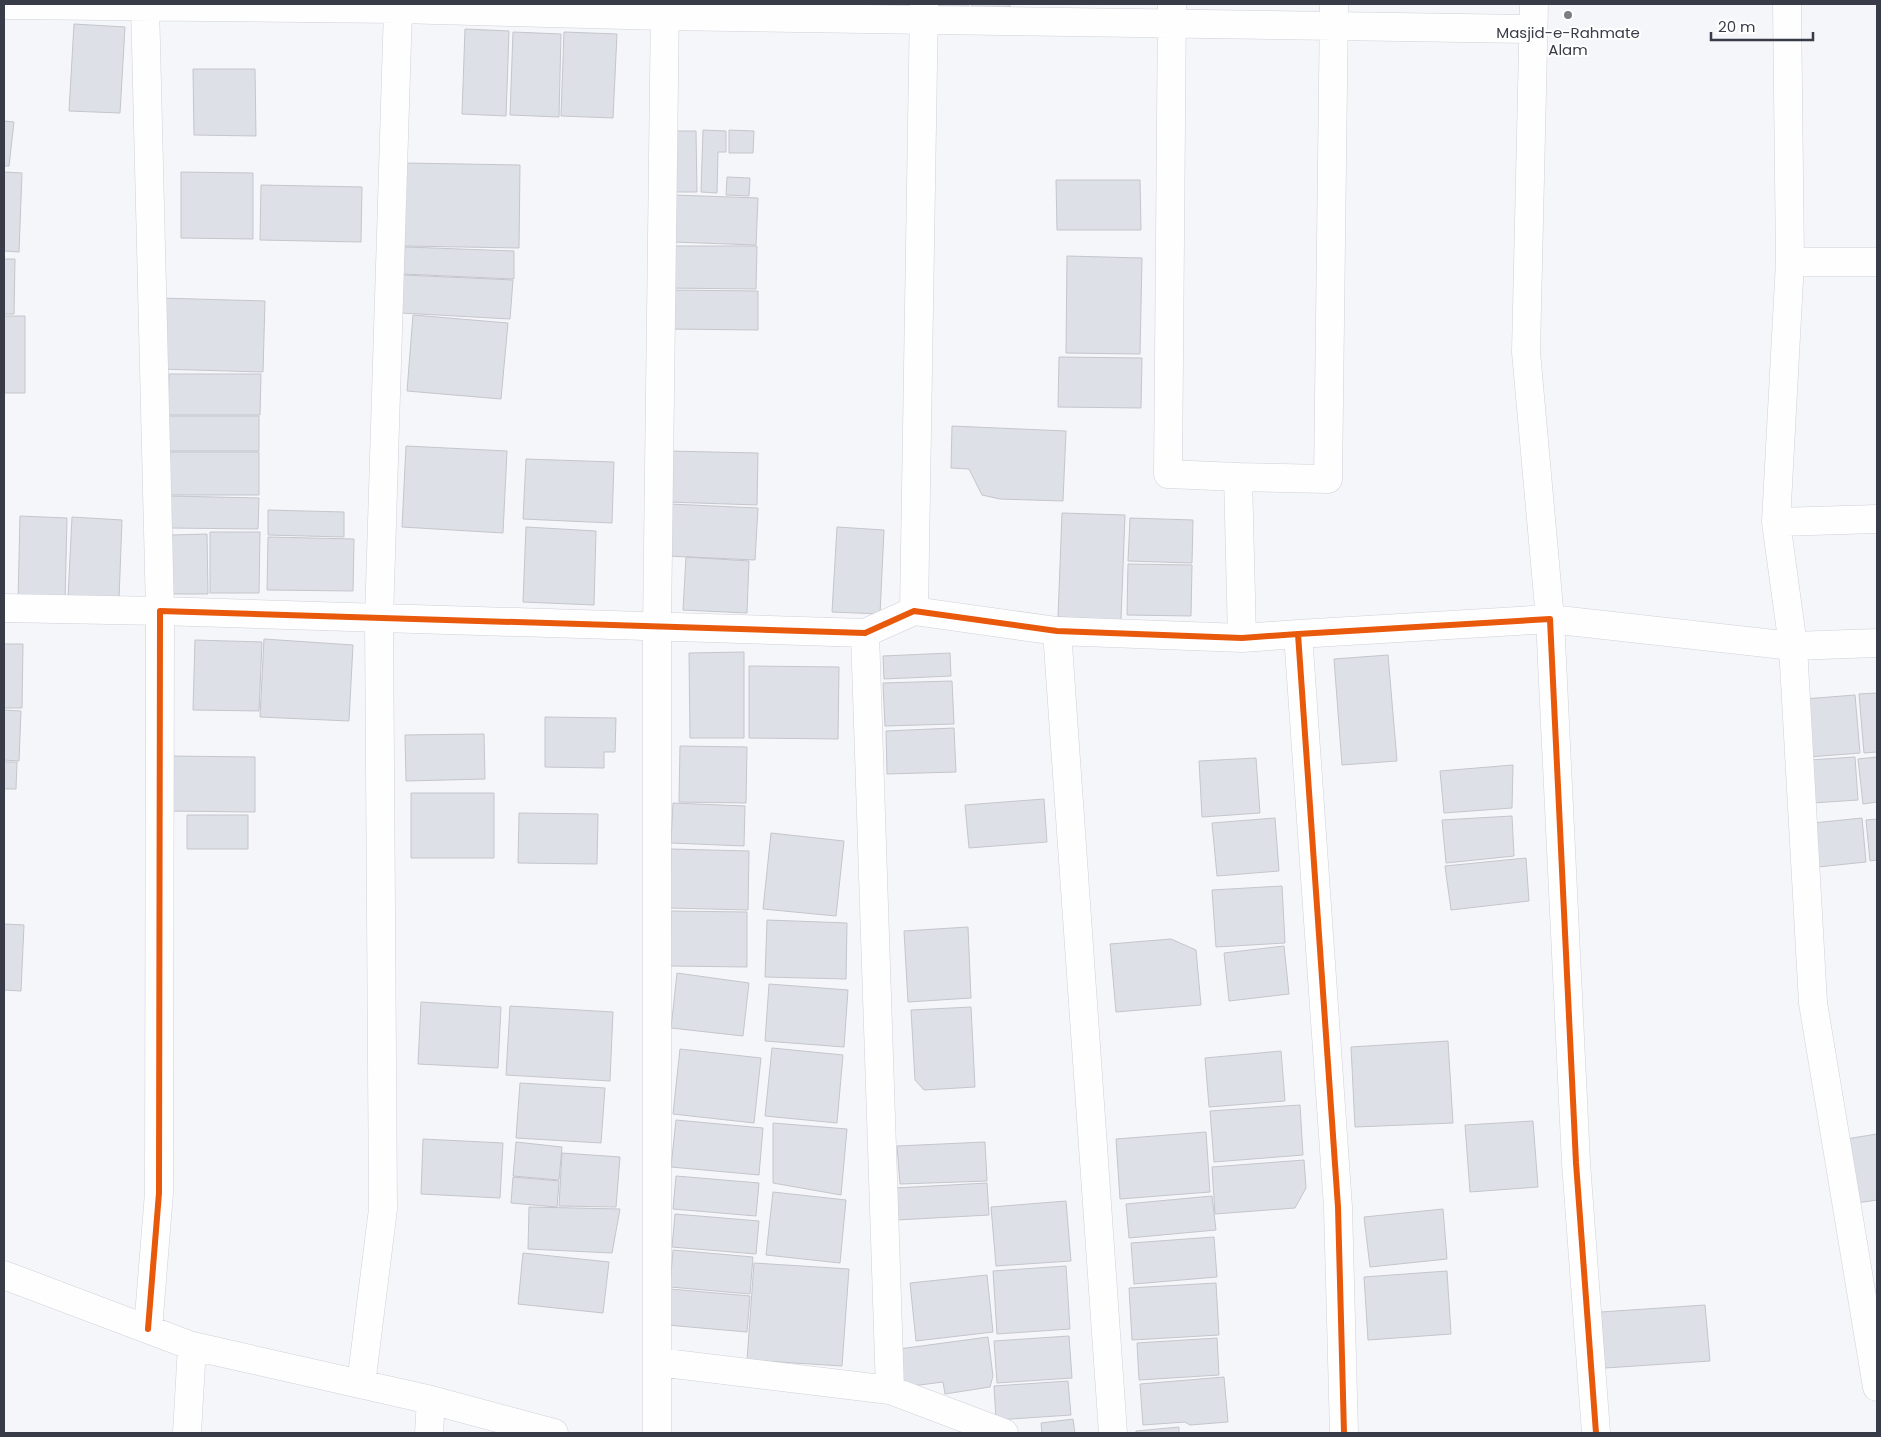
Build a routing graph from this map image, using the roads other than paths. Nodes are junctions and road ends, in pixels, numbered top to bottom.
1 (1787, 4) edge
2 (4, 5) edge
3 (145, 6) edge
4 (398, 9) junction
5 (665, 10) edge
6 (925, 12) edge
7 (1172, 14) edge
8 (1333, 15) edge
9 (1533, 16) edge
10 (1790, 262) junction
11 (1877, 262) edge
12 (1236, 477) junction
13 (1877, 519) edge
14 (1776, 522) junction
15 (4, 608) edge
16 (160, 611) junction
17 (914, 611) junction
18 (379, 619) junction
19 (1550, 619) junction
20 (657, 626) junction
21 (1057, 631) junction
22 (865, 633) junction
23 (1298, 634) junction
24 (1242, 638) junction
25 (1877, 643) edge
26 (1793, 646) junction
27 (4, 1275) edge
28 (148, 1329) junction
29 (192, 1346) junction
30 (657, 1362) junction
31 (361, 1384) junction
32 (1877, 1387) edge
33 (890, 1390) junction
34 (431, 1400) junction
35 (187, 1433) edge
36 (429, 1433) edge
37 (554, 1433) edge
38 (657, 1433) edge
39 (1004, 1433) edge
40 (1113, 1433) edge
41 (1344, 1433) edge
42 (1596, 1433) edge

1 - 10 street
2 - 3 street
3 - 4 street
3 - 16 street
4 - 5 street
4 - 18 street
5 - 6 street
5 - 20 street
6 - 7 street
6 - 17 street
7 - 8 street
7 - 12 street
8 - 9 street
8 - 12 street
9 - 19 street
10 - 11 street
10 - 14 street
12 - 24 street
13 - 14 street
14 - 26 street
15 - 16 street
16 - 18 street
16 - 28 street
17 - 21 street
17 - 22 street
18 - 20 street
18 - 31 street
19 - 23 street
19 - 26 street
19 - 42 street
20 - 22 street
20 - 30 street
21 - 24 street
21 - 40 street
22 - 33 street
23 - 24 street
23 - 41 street
25 - 26 street
26 - 32 street
27 - 28 street
28 - 29 street
29 - 31 street
29 - 35 street
30 - 33 street
30 - 38 street
31 - 34 street
33 - 39 street
34 - 36 street
34 - 37 street

